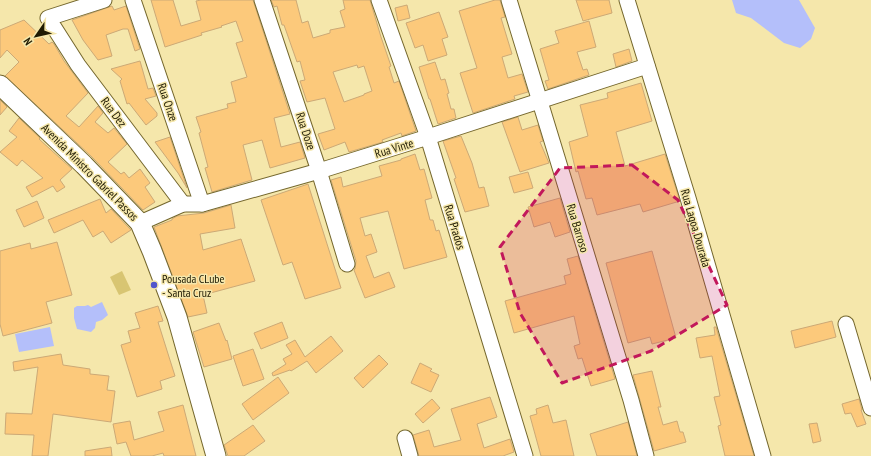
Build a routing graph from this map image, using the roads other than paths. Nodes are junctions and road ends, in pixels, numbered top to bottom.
1 (104, 0) edge
2 (133, 0) edge
3 (262, 0) edge
4 (379, 0) edge
5 (509, 0) edge
6 (627, 0) edge
7 (647, 66) junction
8 (0, 86) edge
9 (539, 102) junction
10 (428, 138) junction
11 (319, 171) junction
12 (183, 204) junction
13 (202, 204) junction
14 (140, 223) junction
15 (347, 264) dead end
16 (846, 324) dead end
17 (871, 408) edge
18 (405, 438) dead end
19 (216, 456) edge
20 (410, 456) edge
21 (525, 456) edge
22 (646, 456) edge
23 (763, 456) edge

1 - 12 street, Rua Dez
2 - 13 street, Rua Onze
3 - 11 street, Rua Doze
4 - 10 street, Rua Prados
5 - 9 street, Rua Barroso
6 - 7 street, Rua Lagoa Dourada
7 - 9 street, Rua Vinte
7 - 23 street, Rua Lagoa Dourada
8 - 14 main road, Avenida Ministro Gabriel Passos
9 - 10 street, Rua Vinte
9 - 22 street, Rua Barroso
10 - 11 street, Rua Vinte
10 - 21 street, Rua Prados
11 - 13 street, Rua Vinte
11 - 15 street, Rua Doze
12 - 13 street, Rua Vinte
12 - 14 street, Rua Vinte
14 - 19 main road, Avenida Ministro Gabriel Passos
16 - 17 street
18 - 20 street

